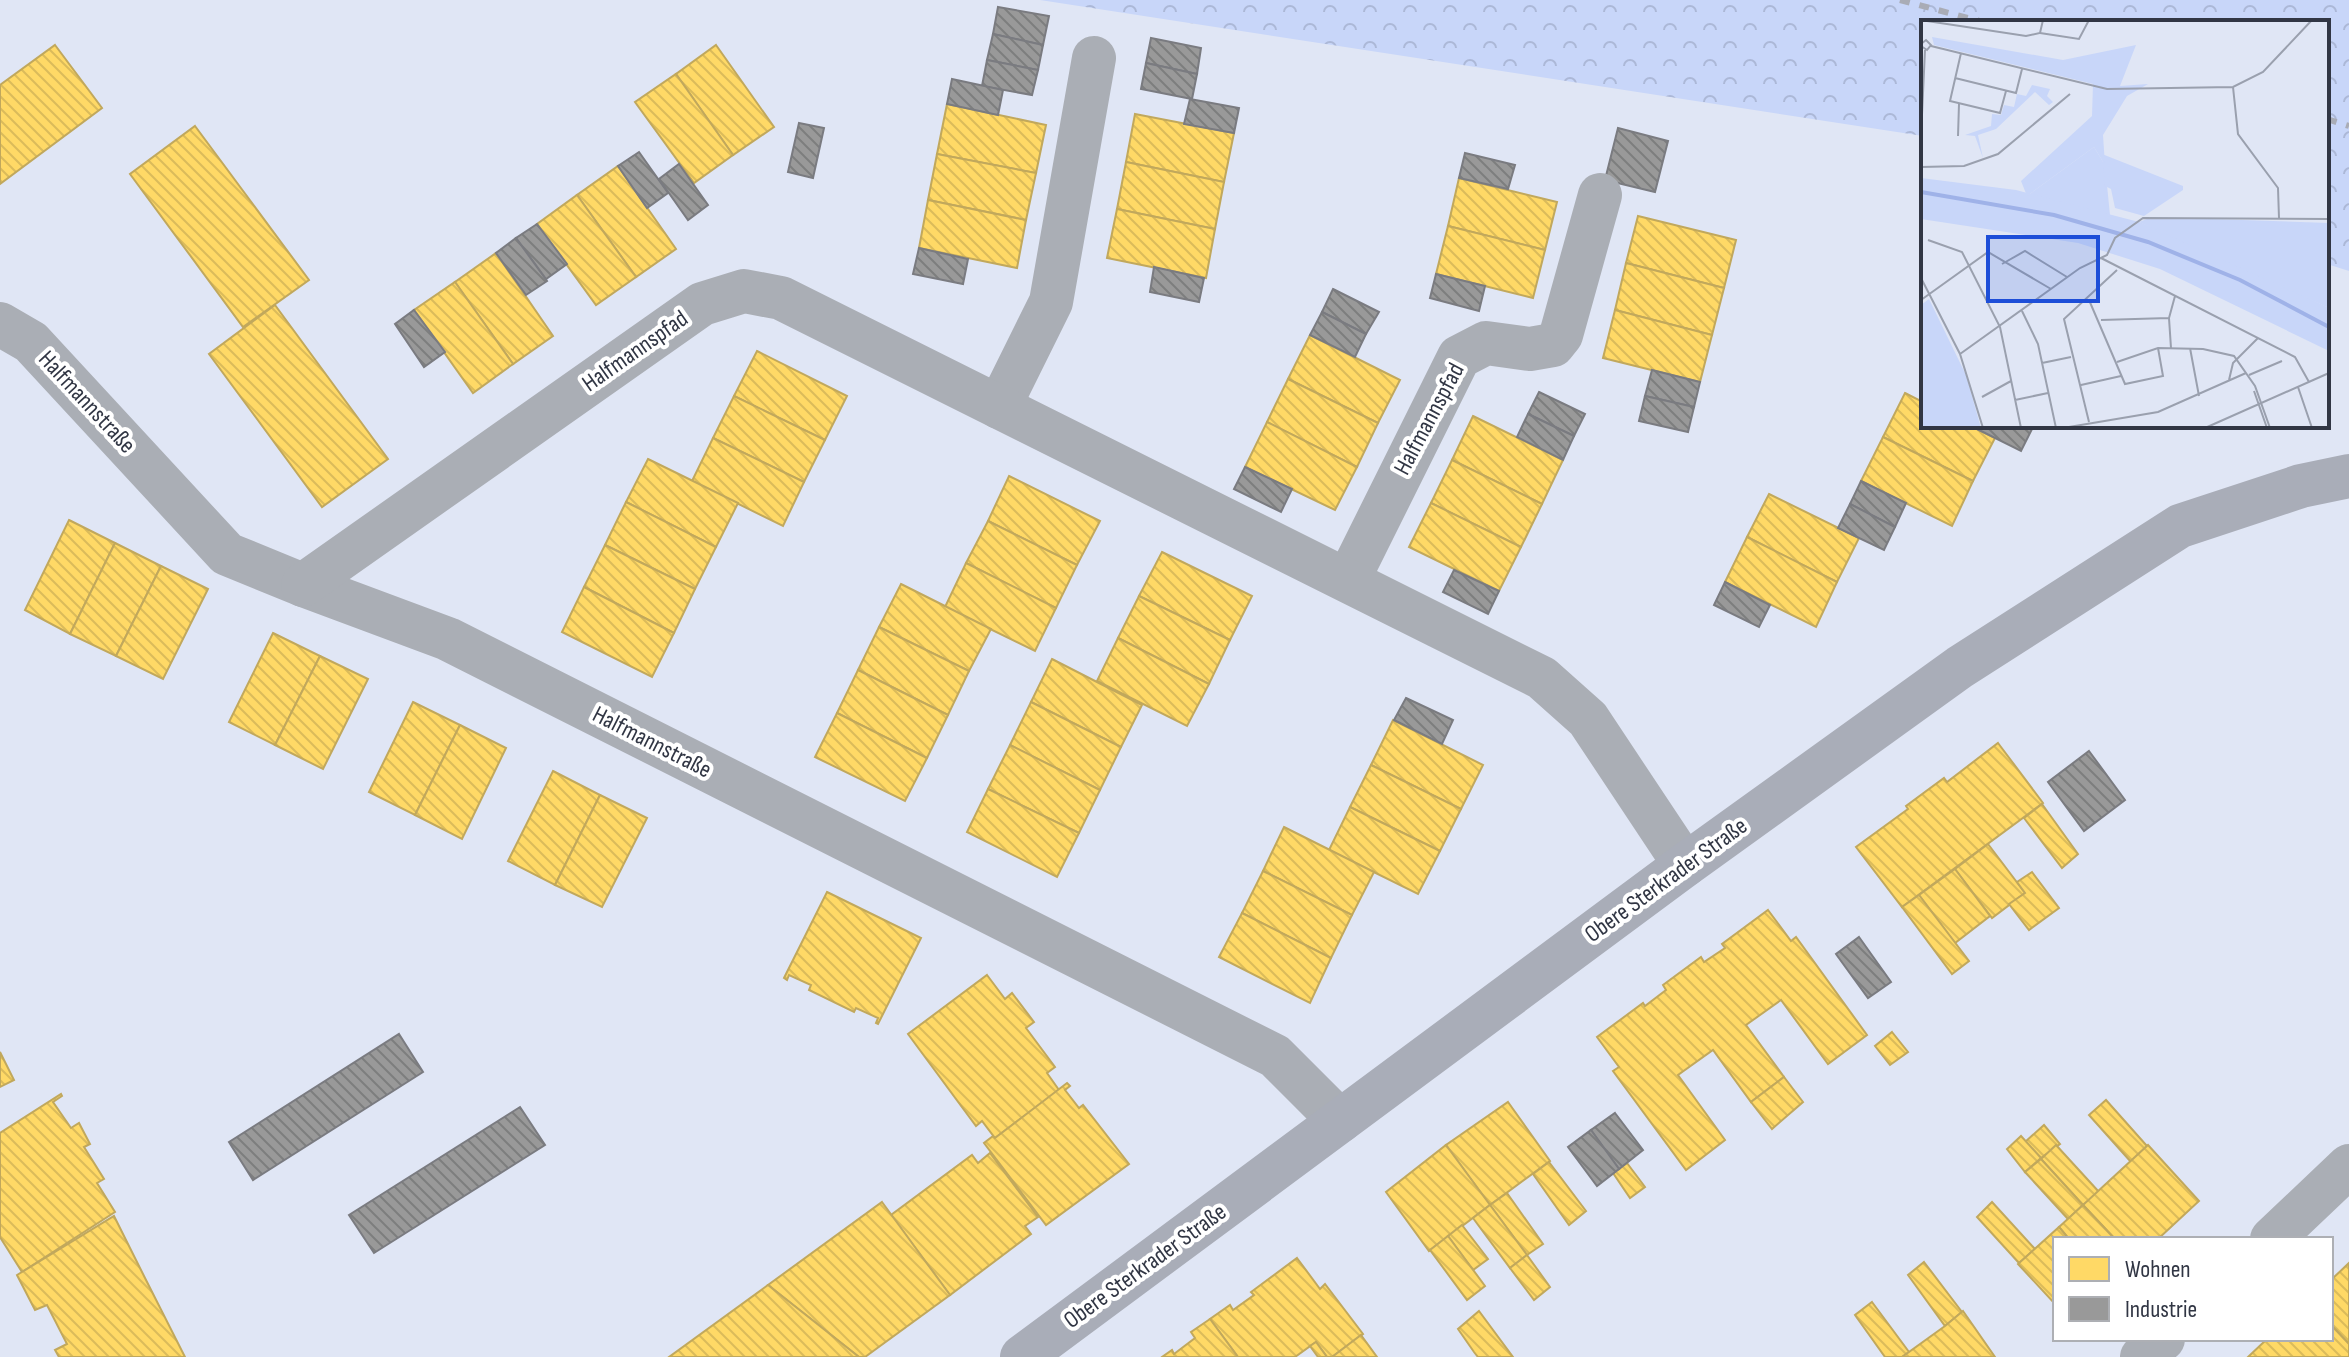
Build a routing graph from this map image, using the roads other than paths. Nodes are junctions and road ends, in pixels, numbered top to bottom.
1 (1094, 58) dead end
2 (1600, 195) dead end
3 (0, 324) edge
4 (999, 407) junction
5 (2349, 476) edge
6 (1348, 580) junction
7 (303, 585) junction
8 (1685, 865) junction
9 (1340, 1121) junction
10 (2349, 1166) edge
11 (2274, 1237) edge
12 (1022, 1357) edge

1 - 4 street
2 - 6 street, Halfmannspfad
3 - 7 street, Halfmannstraße
4 - 6 street, Halfmannspfad
4 - 7 street, Halfmannspfad
5 - 8 street, Obere Sterkrader Straße
6 - 8 street, Halfmannspfad
7 - 9 street, Halfmannstraße
8 - 9 street, Obere Sterkrader Straße
9 - 12 street, Obere Sterkrader Straße
10 - 11 street

